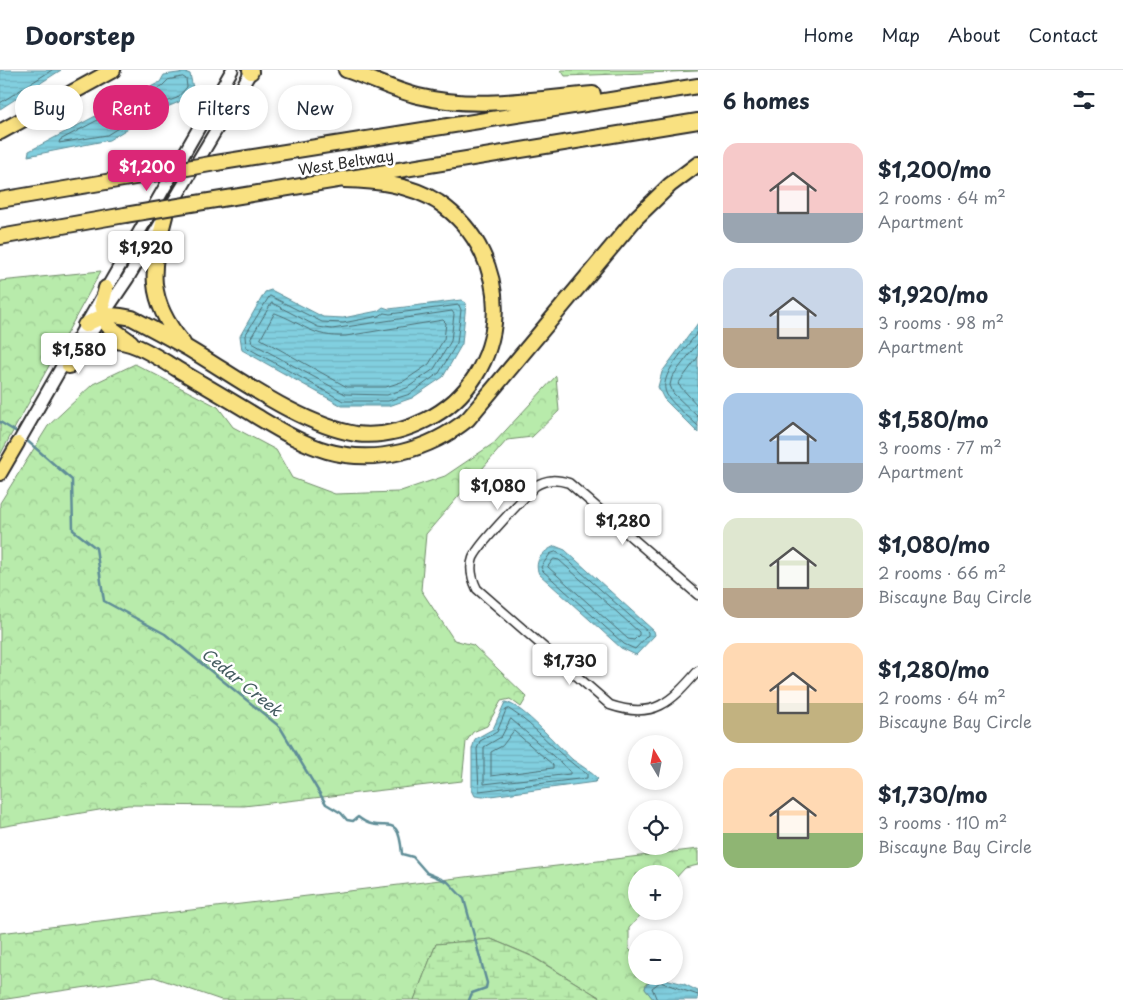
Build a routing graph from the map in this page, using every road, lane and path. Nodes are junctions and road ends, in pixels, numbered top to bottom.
1 (113, 70) edge
2 (232, 70) edge
3 (346, 70) edge
4 (251, 71) edge
5 (698, 86) edge
6 (676, 89) junction
7 (698, 121) edge
8 (0, 132) edge
9 (698, 164) edge
10 (344, 180) junction
11 (0, 200) edge
12 (165, 216) junction
13 (0, 237) edge
14 (106, 288) junction
15 (103, 315) junction
16 (85, 325) junction
17 (132, 343) junction
18 (189, 349) junction
19 (69, 366) junction
20 (32, 418) junction
21 (18, 443) joint
22 (0, 474) edge
23 (698, 595) edge
24 (698, 670) edge

1 - 8 highway
2 - 14 main road
3 - 6 highway
4 - 12 main road
5 - 6 highway, West Beltway
6 - 11 highway, West Beltway, bridge
7 - 10 highway, West Beltway
9 - 17 highway
10 - 13 highway, West Beltway, bridge
10 - 18 highway
12 - 15 main road
12 - 18 highway
14 - 15 highway
14 - 16 main road
15 - 16 highway
15 - 17 highway
15 - 18 highway
15 - 19 main road
16 - 20 main road
17 - 19 highway
19 - 20 main road
20 - 21 main road
21 - 22 main road
23 - 24 street

